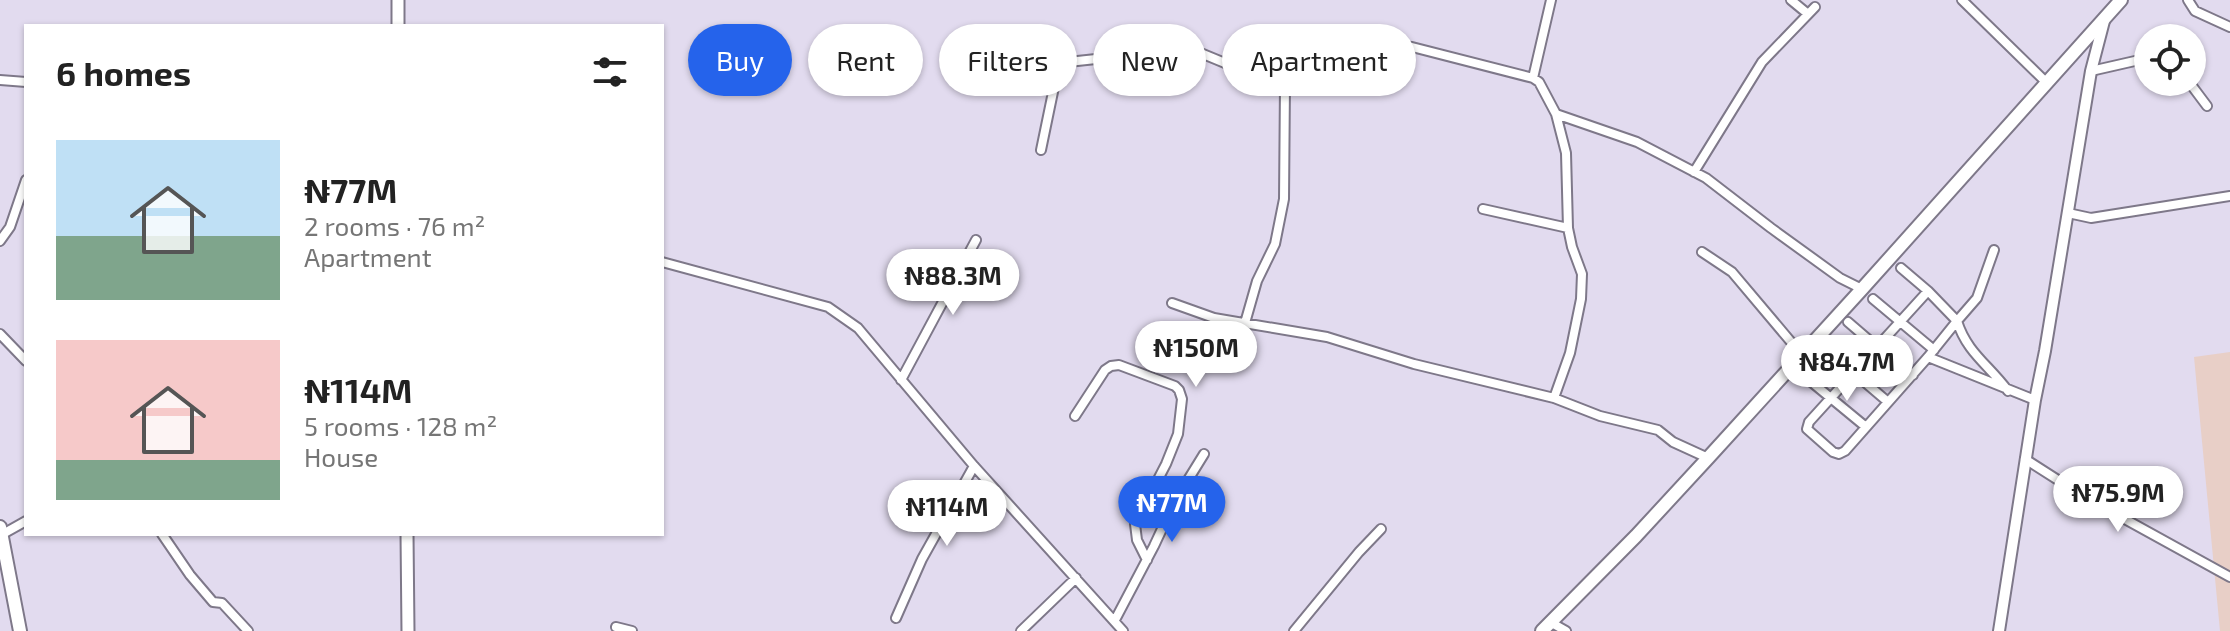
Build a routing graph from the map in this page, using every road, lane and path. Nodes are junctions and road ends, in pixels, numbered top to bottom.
1 (398, 0) edge
2 (1551, 0) edge
3 (1791, 0) edge
4 (1962, 0) edge
5 (2121, 0) edge
6 (2188, 0) edge
7 (2104, 21) junction
8 (398, 24) edge
9 (2230, 27) edge
10 (1416, 48) edge
11 (1077, 61) edge
12 (2134, 61) edge
13 (1222, 62) edge
14 (2091, 71) junction
15 (1533, 78) junction
16 (0, 80) edge
17 (24, 82) edge
18 (2047, 83) junction
19 (1052, 96) edge
20 (1285, 96) edge
21 (2200, 96) edge
22 (2207, 106) dead end
23 (1556, 114) junction
24 (1041, 150) dead end
25 (1694, 172) junction
26 (24, 186) edge
27 (2230, 196) edge
28 (1483, 209) dead end
29 (2068, 213) junction
30 (1568, 228) junction
31 (976, 240) dead end
32 (0, 241) edge
33 (1994, 250) dead end
34 (1702, 252) dead end
35 (664, 263) edge
36 (1901, 268) dead end
37 (1862, 289) junction
38 (1928, 291) junction
39 (1873, 299) dead end
40 (1172, 303) dead end
41 (1957, 321) junction
42 (1848, 322) dead end
43 (1900, 322) junction
44 (1245, 323) junction
45 (0, 334) edge
46 (1877, 347) junction
47 (1826, 349) dead end
48 (1931, 353) junction
49 (1802, 355) junction
50 (24, 359) edge
51 (1854, 373) junction
52 (1803, 375) dead end
53 (1913, 375) junction
54 (901, 380) junction
55 (2008, 391) junction
56 (1554, 398) junction
57 (1830, 398) junction
58 (2035, 400) junction
59 (1888, 402) junction
60 (1075, 416) dead end
61 (1866, 427) junction
62 (1204, 454) dead end
63 (1708, 458) junction
64 (2025, 459) junction
65 (974, 466) junction
66 (24, 522) edge
67 (1381, 529) dead end
68 (1, 531) edge
69 (163, 536) edge
70 (407, 536) edge
71 (1147, 560) junction
72 (2230, 577) edge
73 (1076, 578) junction
74 (896, 618) dead end
75 (1115, 620) junction
76 (616, 627) dead end
77 (1546, 627) edge
78 (20, 631) edge
79 (248, 631) edge
80 (408, 631) edge
81 (632, 631) edge
82 (1021, 631) edge
83 (1123, 631) edge
84 (1294, 631) edge
85 (1566, 631) edge
86 (1999, 631) edge

1 - 8 main road
2 - 15 street
3 - 25 street
4 - 18 street
5 - 7 main road
6 - 9 street
7 - 14 street
7 - 18 main road
10 - 15 street
11 - 13 street
12 - 14 street
14 - 29 street
15 - 23 street
16 - 17 street
18 - 37 main road
19 - 24 street
20 - 44 street
21 - 22 street
23 - 25 street
23 - 30 street
25 - 37 street
26 - 32 street
27 - 29 street
28 - 30 street
29 - 58 street
30 - 56 street
31 - 54 street
33 - 41 street
34 - 49 street
35 - 54 street
36 - 38 street
37 - 49 main road
38 - 41 street
38 - 43 street
39 - 43 street
40 - 44 street
41 - 48 street
41 - 55 street
42 - 46 street
43 - 46 street
43 - 48 street
44 - 56 street
45 - 50 street
46 - 51 street
46 - 53 street
47 - 51 street
48 - 53 street
48 - 55 street
49 - 63 main road
51 - 57 street
51 - 59 street
52 - 57 street
53 - 59 street
54 - 65 street
55 - 58 street
56 - 63 street
57 - 61 street
57 - 61 street
58 - 64 street
59 - 61 street
60 - 71 street
62 - 71 street
63 - 77 main road
64 - 72 street
64 - 86 street
65 - 73 street
65 - 74 street
66 - 68 street
67 - 84 street
68 - 78 main road
69 - 79 street
70 - 80 main road
71 - 75 street
73 - 75 street
73 - 82 street
75 - 83 street
76 - 81 street
77 - 85 street

